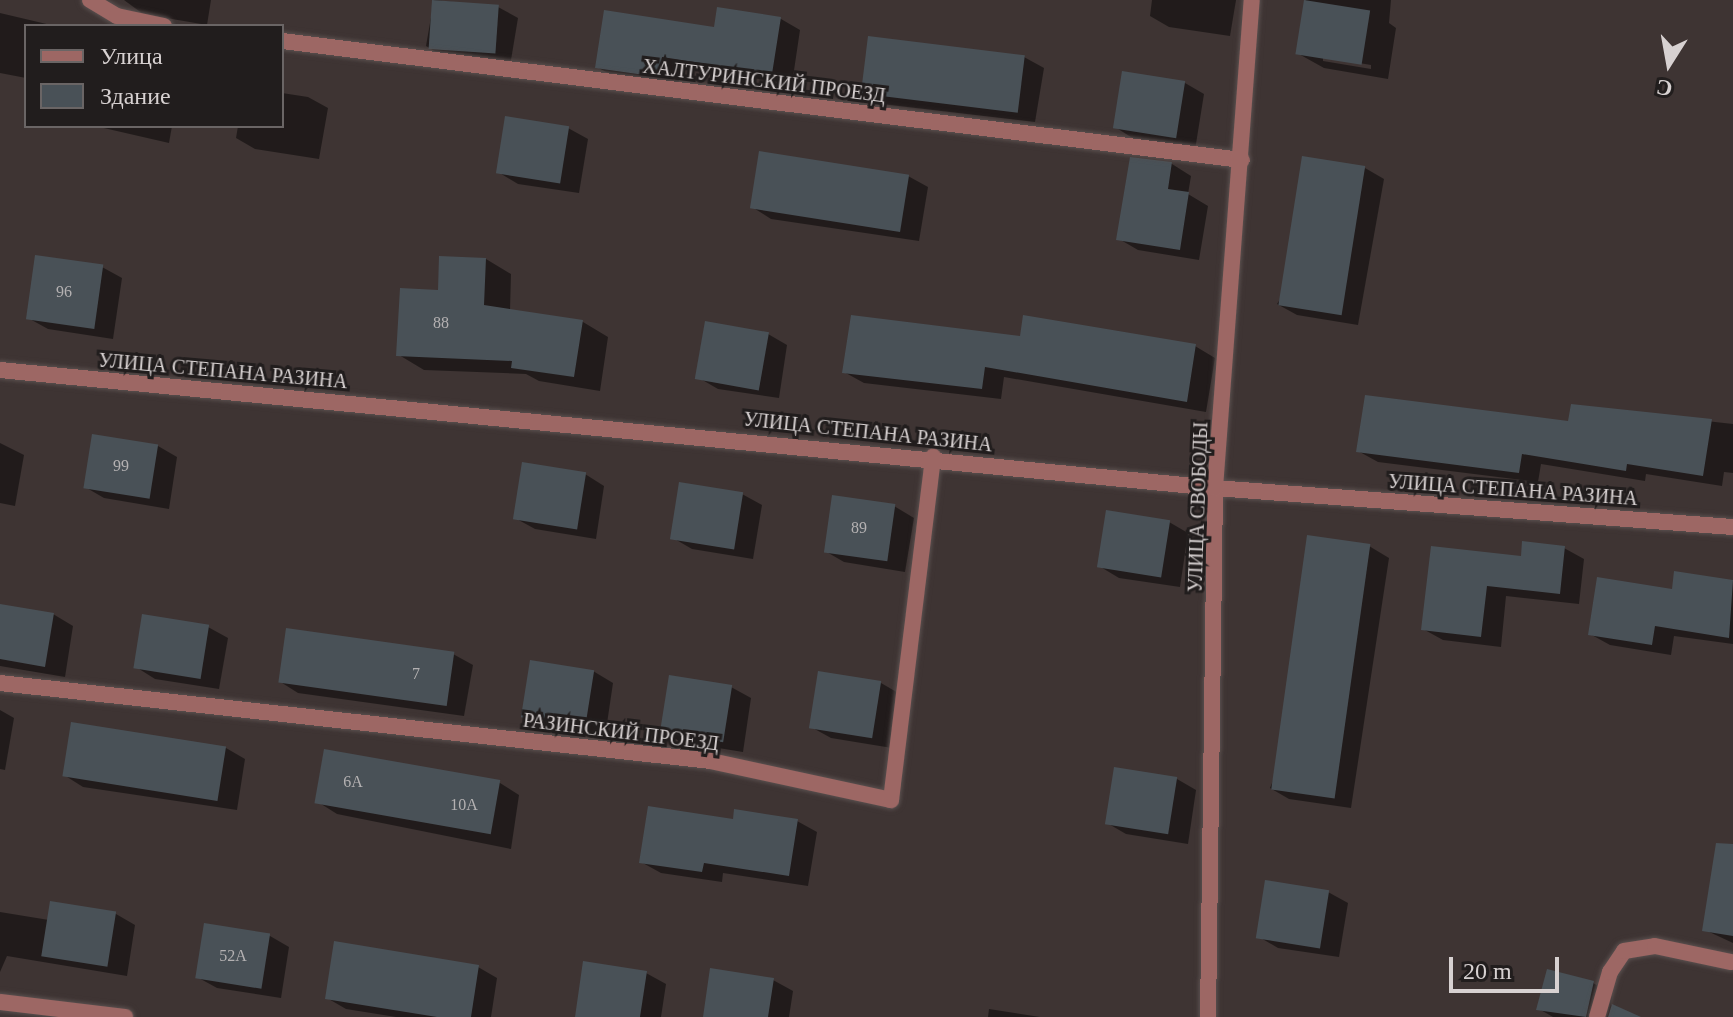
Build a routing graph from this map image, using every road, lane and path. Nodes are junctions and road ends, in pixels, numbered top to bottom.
1 (90, 0) edge
2 (1252, 0) edge
3 (155, 24) edge
4 (284, 41) edge
5 (1242, 160) junction
6 (0, 370) edge
7 (933, 457) junction
8 (1215, 488) junction
9 (1733, 527) edge
10 (0, 683) edge
11 (1731, 962) dead end
12 (0, 1002) edge
13 (125, 1017) edge
14 (1208, 1017) edge
15 (1597, 1017) edge

1 - 3 street
2 - 5 street, УЛИЦА СВОБОДЫ
4 - 5 street, ХАЛТУРИНСКИЙ ПРОЕЗД
5 - 8 street, УЛИЦА СВОБОДЫ
6 - 7 street, УЛИЦА СТЕПАНА РАЗИНА
7 - 8 street, УЛИЦА СТЕПАНА РАЗИНА
7 - 10 street, РАЗИНСКИЙ ПРОЕЗД
8 - 9 street, УЛИЦА СТЕПАНА РАЗИНА
8 - 14 street, УЛИЦА СВОБОДЫ
11 - 15 street
12 - 13 street

